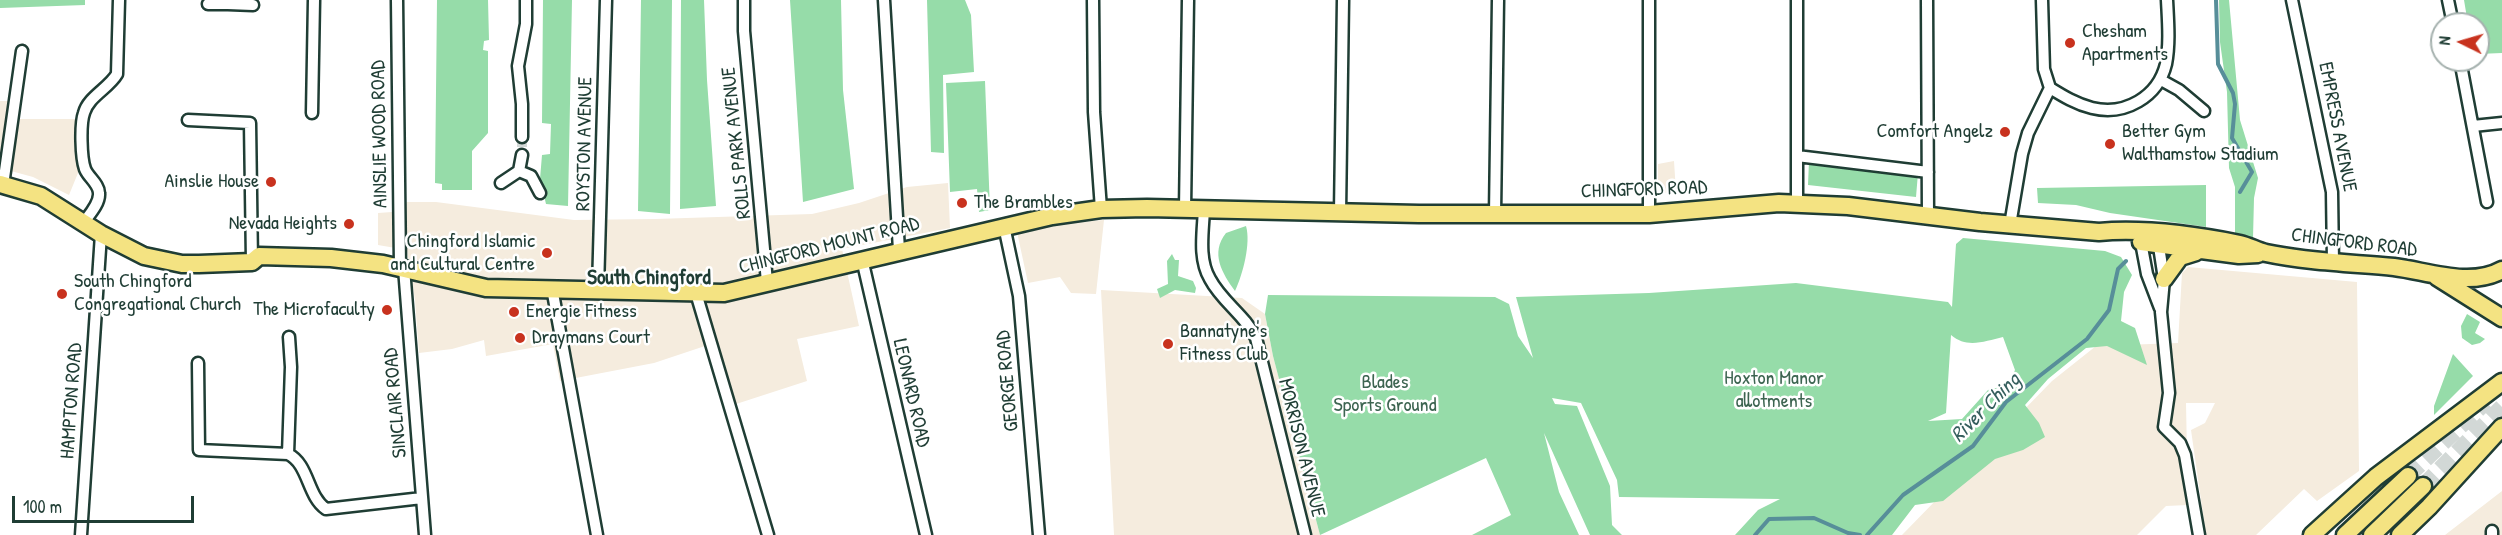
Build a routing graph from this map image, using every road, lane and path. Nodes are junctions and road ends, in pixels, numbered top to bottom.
1 (119, 0) edge
2 (314, 0) edge
3 (397, 0) edge
4 (526, 0) edge
5 (606, 0) edge
6 (744, 0) edge
7 (884, 0) edge
8 (1093, 0) edge
9 (1188, 0) edge
10 (1342, 0) edge
11 (1498, 0) edge
12 (1649, 0) edge
13 (1797, 0) edge
14 (1927, 0) edge
15 (2042, 0) edge
16 (2167, 0) edge
17 (2292, 0) edge
18 (228, 2) edge
19 (208, 4) dead end
20 (253, 5) dead end
21 (22, 51) dead end
22 (2463, 72) edge
23 (2161, 80) junction
24 (2050, 88) junction
25 (2204, 111) dead end
26 (312, 113) dead end
27 (188, 120) dead end
28 (2502, 123) edge
29 (2474, 126) junction
30 (522, 137) tunnel mouth
31 (522, 155) tunnel mouth
32 (1797, 156) junction
33 (519, 171) junction
34 (1928, 172) junction
35 (501, 183) dead end
36 (1, 184) edge
37 (540, 193) dead end
38 (2487, 202) dead end
39 (1797, 203) junction
40 (1101, 208) junction
41 (1185, 209) junction
42 (1204, 209) junction
43 (1340, 213) junction
44 (1649, 213) junction
45 (1495, 214) junction
46 (1928, 216) junction
47 (84, 222) junction
48 (2010, 225) junction
49 (1004, 226) junction
50 (101, 234) junction
51 (2140, 237) junction
52 (2158, 239) junction
53 (899, 250) junction
54 (2200, 251) junction
55 (2265, 253) junction
56 (862, 259) junction
57 (252, 262) junction
58 (2333, 262) junction
59 (402, 267) junction
60 (2502, 270) edge
61 (2436, 276) junction
62 (2164, 279) junction
63 (767, 282) junction
64 (552, 288) junction
65 (598, 289) junction
66 (696, 293) junction
67 (2161, 312) junction
68 (2502, 318) edge
69 (289, 337) dead end
70 (198, 363) dead end
71 (2502, 382) edge
72 (2502, 427) edge
73 (288, 454) junction
74 (2408, 476) tunnel mouth
75 (2423, 486) tunnel mouth
76 (422, 498) junction
77 (81, 535) edge
78 (425, 535) edge
79 (597, 535) edge
80 (768, 535) edge
81 (926, 535) edge
82 (1039, 535) edge
83 (1305, 535) edge
84 (2199, 535) edge
85 (2312, 535) edge
86 (2345, 535) edge
87 (2372, 535) edge
88 (2400, 535) edge

1 - 47 street
2 - 26 street
3 - 59 street, AINSLIE WOOD ROAD
4 - 30 street
5 - 65 street, ROYSTON AVENUE
6 - 63 street, ROLLS PARK AVENUE
7 - 53 street
8 - 40 street
9 - 41 street
10 - 43 street
11 - 45 street
12 - 44 street
13 - 32 street
14 - 34 street
15 - 24 street
16 - 23 street
17 - 58 street, EMPRESS AVENUE
18 - 19 street
18 - 20 street
21 - 36 street
22 - 29 street
23 - 24 street
23 - 25 street
24 - 48 street
27 - 57 street
28 - 29 street
29 - 38 street
31 - 33 street
32 - 34 street
32 - 39 street
33 - 35 street
33 - 37 street
34 - 46 street
36 - 47 main road, CHINGFORD MOUNT ROAD
39 - 44 main road, CHINGFORD ROAD
39 - 46 main road, CHINGFORD ROAD
40 - 41 main road, CHINGFORD MOUNT ROAD
40 - 49 main road, CHINGFORD MOUNT ROAD
41 - 42 main road, CHINGFORD ROAD
42 - 43 main road, CHINGFORD ROAD
42 - 83 street, MORRISON AVENUE
43 - 45 main road, CHINGFORD ROAD
44 - 45 main road, CHINGFORD ROAD
46 - 48 main road, CHINGFORD ROAD
47 - 50 main road, CHINGFORD MOUNT ROAD
48 - 51 main road, CHINGFORD ROAD
49 - 53 main road, CHINGFORD MOUNT ROAD
49 - 82 street, GEORGE ROAD
50 - 57 main road, CHINGFORD MOUNT ROAD
50 - 77 street, HAMPTON ROAD
51 - 52 main road, CHINGFORD ROAD
51 - 67 street
52 - 54 main road, CHINGFORD ROAD
52 - 55 main road, CHINGFORD ROAD
52 - 62 street
53 - 56 main road, CHINGFORD MOUNT ROAD
54 - 55 main road, CHINGFORD ROAD
54 - 62 main road
55 - 58 main road, CHINGFORD ROAD
56 - 63 main road, CHINGFORD MOUNT ROAD
56 - 81 street, LEONARD ROAD
57 - 59 main road, CHINGFORD MOUNT ROAD
58 - 61 main road, CHINGFORD ROAD
59 - 64 main road, CHINGFORD MOUNT ROAD
59 - 76 street, SINCLAIR ROAD
60 - 61 main road, CHINGFORD ROAD
61 - 68 main road, CHINGFORD ROAD
62 - 67 street
63 - 66 main road, CHINGFORD MOUNT ROAD
64 - 65 main road, CHINGFORD MOUNT ROAD
64 - 79 street
65 - 66 main road, CHINGFORD MOUNT ROAD
66 - 80 street
67 - 84 street
69 - 73 street
70 - 73 street
71 - 85 main road
72 - 88 main road
73 - 76 street
74 - 86 main road
75 - 87 main road
76 - 78 street, SINCLAIR ROAD

